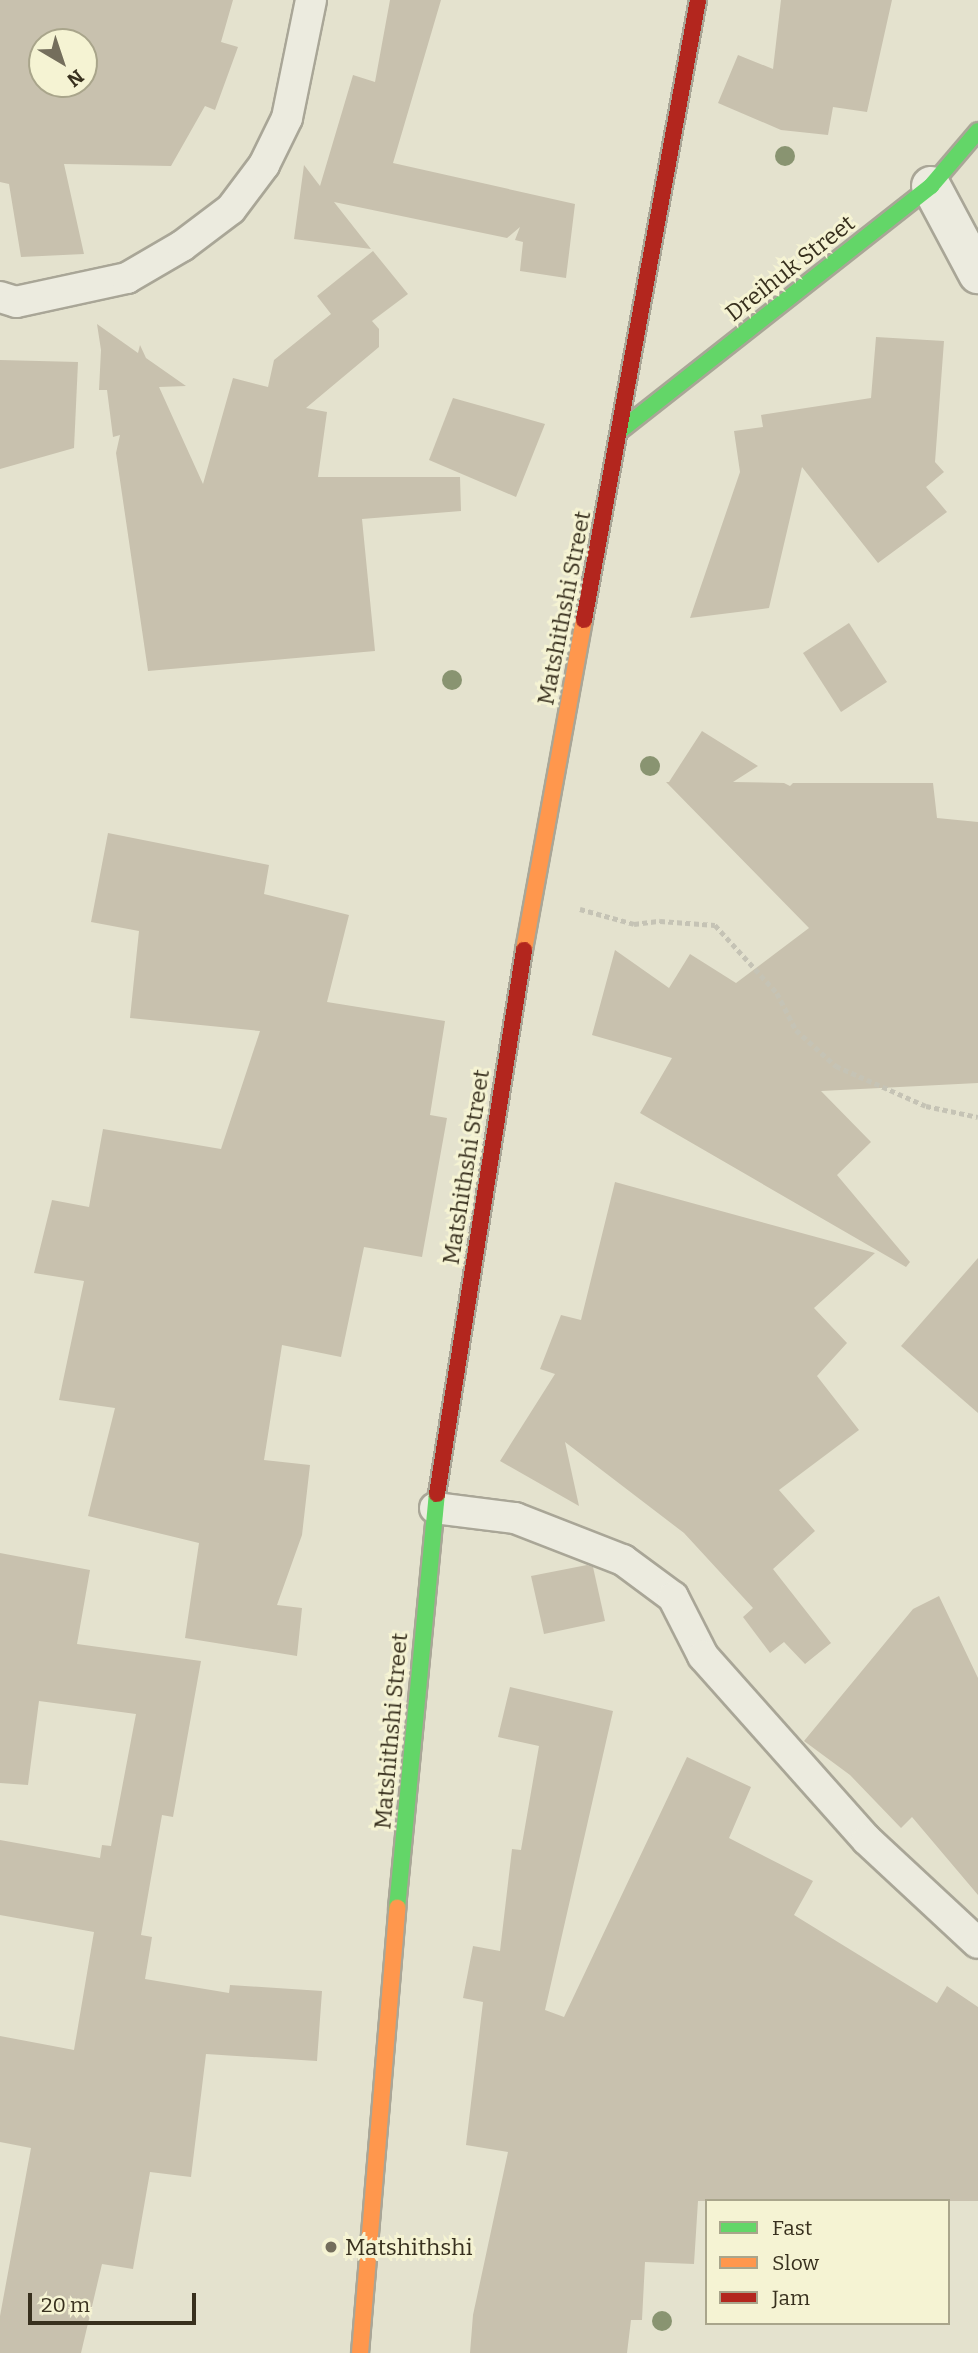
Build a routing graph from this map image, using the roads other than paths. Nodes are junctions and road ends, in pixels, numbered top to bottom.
1 (311, 0) edge
2 (698, 0) edge
3 (978, 131) edge
4 (931, 186) junction
5 (978, 274) edge
6 (0, 297) edge
7 (621, 430) junction
8 (435, 1508) junction
9 (978, 1943) edge
10 (360, 2353) edge

1 - 6 lane
2 - 7 main road, Matshithshi Street
3 - 4 main road, Dreihuk Street
4 - 5 street
4 - 7 main road, Dreihuk Street
7 - 8 main road, Matshithshi Street
8 - 9 lane
8 - 10 main road, Matshithshi Street

